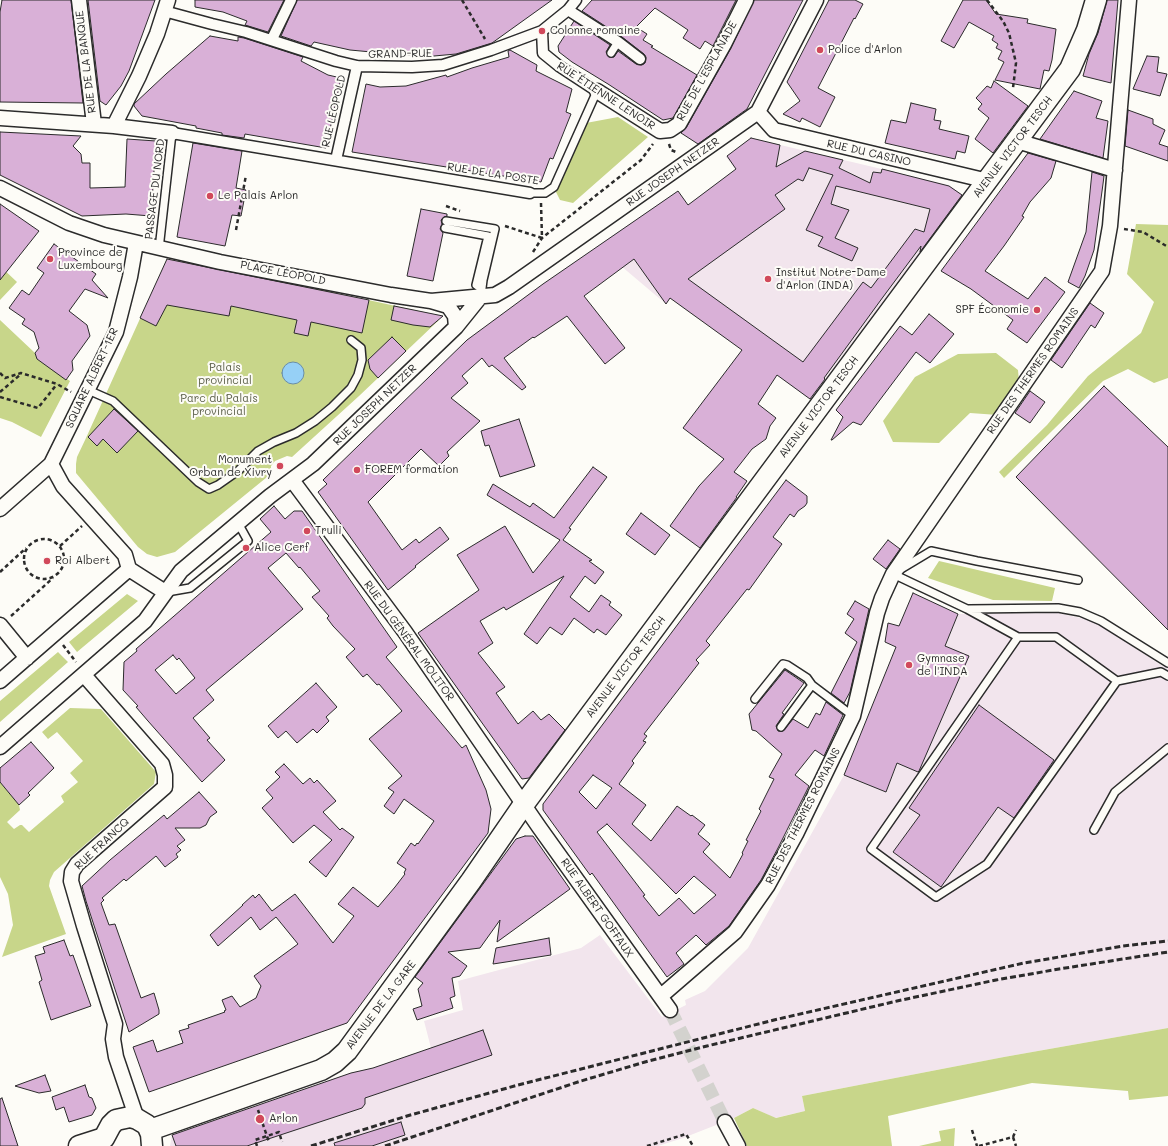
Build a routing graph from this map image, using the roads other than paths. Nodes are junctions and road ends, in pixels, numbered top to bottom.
1 (79, 0) edge
2 (291, 0) edge
3 (576, 0) edge
4 (746, 0) edge
5 (816, 0) edge
6 (1096, 0) edge
7 (1129, 0) edge
8 (166, 6) edge
9 (568, 10) junction
10 (542, 31) junction
11 (272, 40) junction
12 (618, 42) junction
13 (611, 53) dead end
14 (640, 59) dead end
15 (357, 66) junction
16 (597, 91) junction
17 (758, 112) junction
18 (0, 118) edge
19 (94, 124) junction
20 (114, 126) junction
21 (172, 133) junction
22 (663, 135) joint
23 (1017, 142) junction
24 (336, 160) junction
25 (1115, 170) junction
26 (988, 181) junction
27 (0, 188) edge
28 (530, 194) joint
29 (446, 225) dead end
30 (136, 243) junction
31 (159, 248) junction
32 (481, 296) junction
33 (431, 301) junction
34 (456, 327) junction
35 (351, 340) dead end
36 (86, 394) junction
37 (51, 464) junction
38 (292, 480) junction
39 (0, 509) edge
40 (238, 523) junction
41 (129, 569) junction
42 (893, 574) junction
43 (1078, 580) dead end
44 (165, 592) junction
45 (967, 609) junction
46 (3, 623) edge
47 (1018, 637) junction
48 (27, 658) junction
49 (1168, 663) edge
50 (84, 675) junction
51 (1168, 676) edge
52 (0, 681) edge
53 (1117, 681) junction
54 (812, 685) junction
55 (755, 699) dead end
56 (853, 716) junction
57 (781, 727) dead end
58 (0, 747) edge
59 (1168, 748) edge
60 (524, 804) junction
61 (1094, 830) dead end
62 (661, 996) junction
63 (670, 1010) tunnel mouth
64 (726, 1122) tunnel mouth
65 (146, 1132) edge
66 (79, 1146) edge
67 (738, 1146) edge

1 - 19 street, RUE DE LA BANQUE
2 - 11 street
3 - 9 street, GRAND-RUE
4 - 22 street, RUE DE L'ESPLANADE
5 - 17 street, RUE JOSEPH NETZER
6 - 23 main road, AVENUE VICTOR TESCH
7 - 25 street, RUE DES THERMES ROMAINS
8 - 11 street, GRAND-RUE
8 - 20 street
9 - 10 street, GRAND-RUE
9 - 12 street
10 - 15 street, GRAND-RUE
10 - 16 street, RUE ÉTIENNE LENOIR
11 - 15 street, GRAND-RUE
12 - 13 lane
12 - 14 street
15 - 24 street, RUE LÉOPOLD
16 - 22 street, RUE ÉTIENNE LENOIR
16 - 28 lane, RUE DE LA POSTE
17 - 26 street, RUE DU CASINO
17 - 32 street, RUE JOSEPH NETZER
18 - 19 street
19 - 20 street
20 - 21 street
21 - 24 street
21 - 31 lane, PASSAGE DU NORD
23 - 25 street
23 - 26 main road, AVENUE VICTOR TESCH
24 - 28 street, RUE DE LA POSTE
25 - 42 street, RUE DES THERMES ROMAINS
26 - 60 main road, AVENUE VICTOR TESCH
27 - 30 street, PLACE LÉOPOLD
29 - 32 lane
30 - 31 street, PLACE LÉOPOLD
30 - 36 street, SQUARE ALBERT-1ER
31 - 33 street, PLACE LÉOPOLD
32 - 33 street, RUE JOSEPH NETZER
32 - 34 street, RUE JOSEPH NETZER
33 - 34 street
34 - 38 street, RUE JOSEPH NETZER
35 - 36 lane
36 - 37 street, SQUARE ALBERT-1ER
37 - 39 street, SQUARE ALBERT-1ER
37 - 41 street
38 - 40 street, RUE JOSEPH NETZER
38 - 60 street, RUE DU GÉNÉRAL MOLITOR
40 - 44 street, RUE JOSEPH NETZER
40 - 44 lane
41 - 44 street
41 - 48 street
42 - 43 lane
42 - 45 lane
42 - 56 street, RUE DES THERMES ROMAINS
44 - 50 street, RUE JOSEPH NETZER
45 - 47 lane
45 - 49 lane
46 - 48 street
47 - 53 lane
47 - 53 lane
48 - 52 street
50 - 58 street, RUE JOSEPH NETZER
50 - 65 street, RUE FRANCQ
51 - 53 lane
54 - 55 lane
54 - 56 lane
54 - 57 lane
56 - 62 street, RUE DES THERMES ROMAINS
59 - 61 lane
60 - 62 street, RUE ALBERT GOFFAUX
60 - 65 main road, AVENUE DE LA GARE
62 - 63 street, RUE ALBERT GOFFAUX
64 - 67 street
65 - 66 main road, AVENUE DE LA GARE

